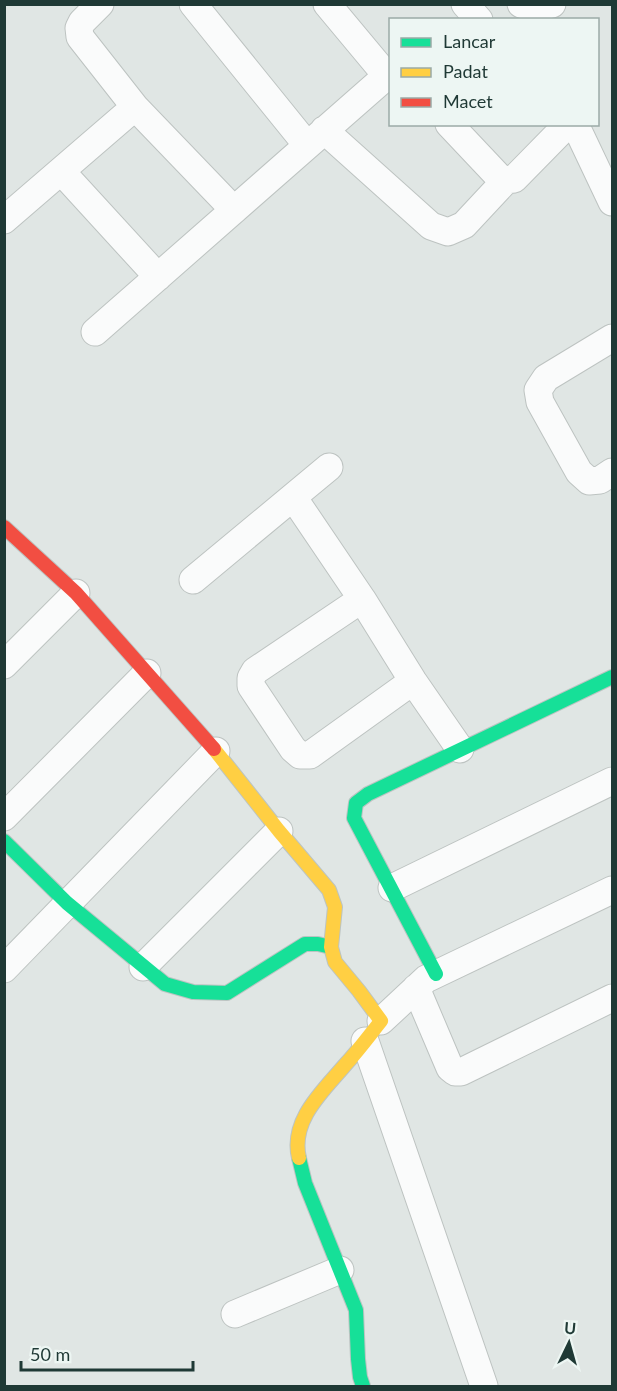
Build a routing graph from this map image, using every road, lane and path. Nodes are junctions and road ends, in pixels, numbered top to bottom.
1 (100, 4) edge
2 (193, 4) edge
3 (327, 4) edge
4 (521, 4) edge
5 (552, 4) edge
6 (389, 75) edge
7 (135, 107) junction
8 (451, 126) edge
9 (566, 126) edge
10 (576, 126) edge
11 (316, 138) junction
12 (61, 171) junction
13 (506, 180) junction
14 (610, 190) edge
15 (234, 210) junction
16 (4, 220) edge
17 (158, 277) junction
18 (94, 332) dead end
19 (612, 338) edge
20 (329, 467) dead end
21 (612, 472) edge
22 (293, 497) junction
23 (4, 527) edge
24 (193, 580) dead end
25 (76, 593) junction
26 (362, 599) junction
27 (4, 665) edge
28 (147, 673) junction
29 (612, 677) edge
30 (413, 681) junction
31 (460, 749) junction
32 (216, 751) junction
33 (612, 781) edge
34 (4, 817) edge
35 (279, 831) junction
36 (4, 841) edge
37 (392, 888) junction
38 (612, 890) edge
39 (67, 903) junction
40 (331, 947) junction
41 (143, 967) junction
42 (4, 969) edge
43 (426, 981) junction
44 (612, 998) edge
45 (374, 1025) junction
46 (340, 1270) junction
47 (236, 1314) dead end
48 (363, 1386) edge
49 (484, 1386) edge

1 - 7 street
2 - 11 street
3 - 6 street
4 - 5 street
6 - 11 street
7 - 12 street
7 - 15 street
8 - 13 street
9 - 13 street
10 - 14 street
11 - 13 street
11 - 15 street
12 - 16 street
12 - 17 street
15 - 17 street
17 - 18 street
19 - 21 street
20 - 22 street
22 - 24 street
22 - 26 street
23 - 25 street
25 - 27 street
25 - 28 street
26 - 30 street
26 - 30 street
28 - 32 street
28 - 34 street
29 - 31 street
30 - 31 street
31 - 37 street
32 - 35 street
32 - 39 street
33 - 37 street
35 - 40 street
35 - 41 street
36 - 39 street
37 - 43 street
38 - 43 street
39 - 41 street
39 - 42 street
40 - 41 street
40 - 45 street
43 - 44 street
43 - 45 street
45 - 46 street
45 - 49 street
46 - 47 street
46 - 48 street

